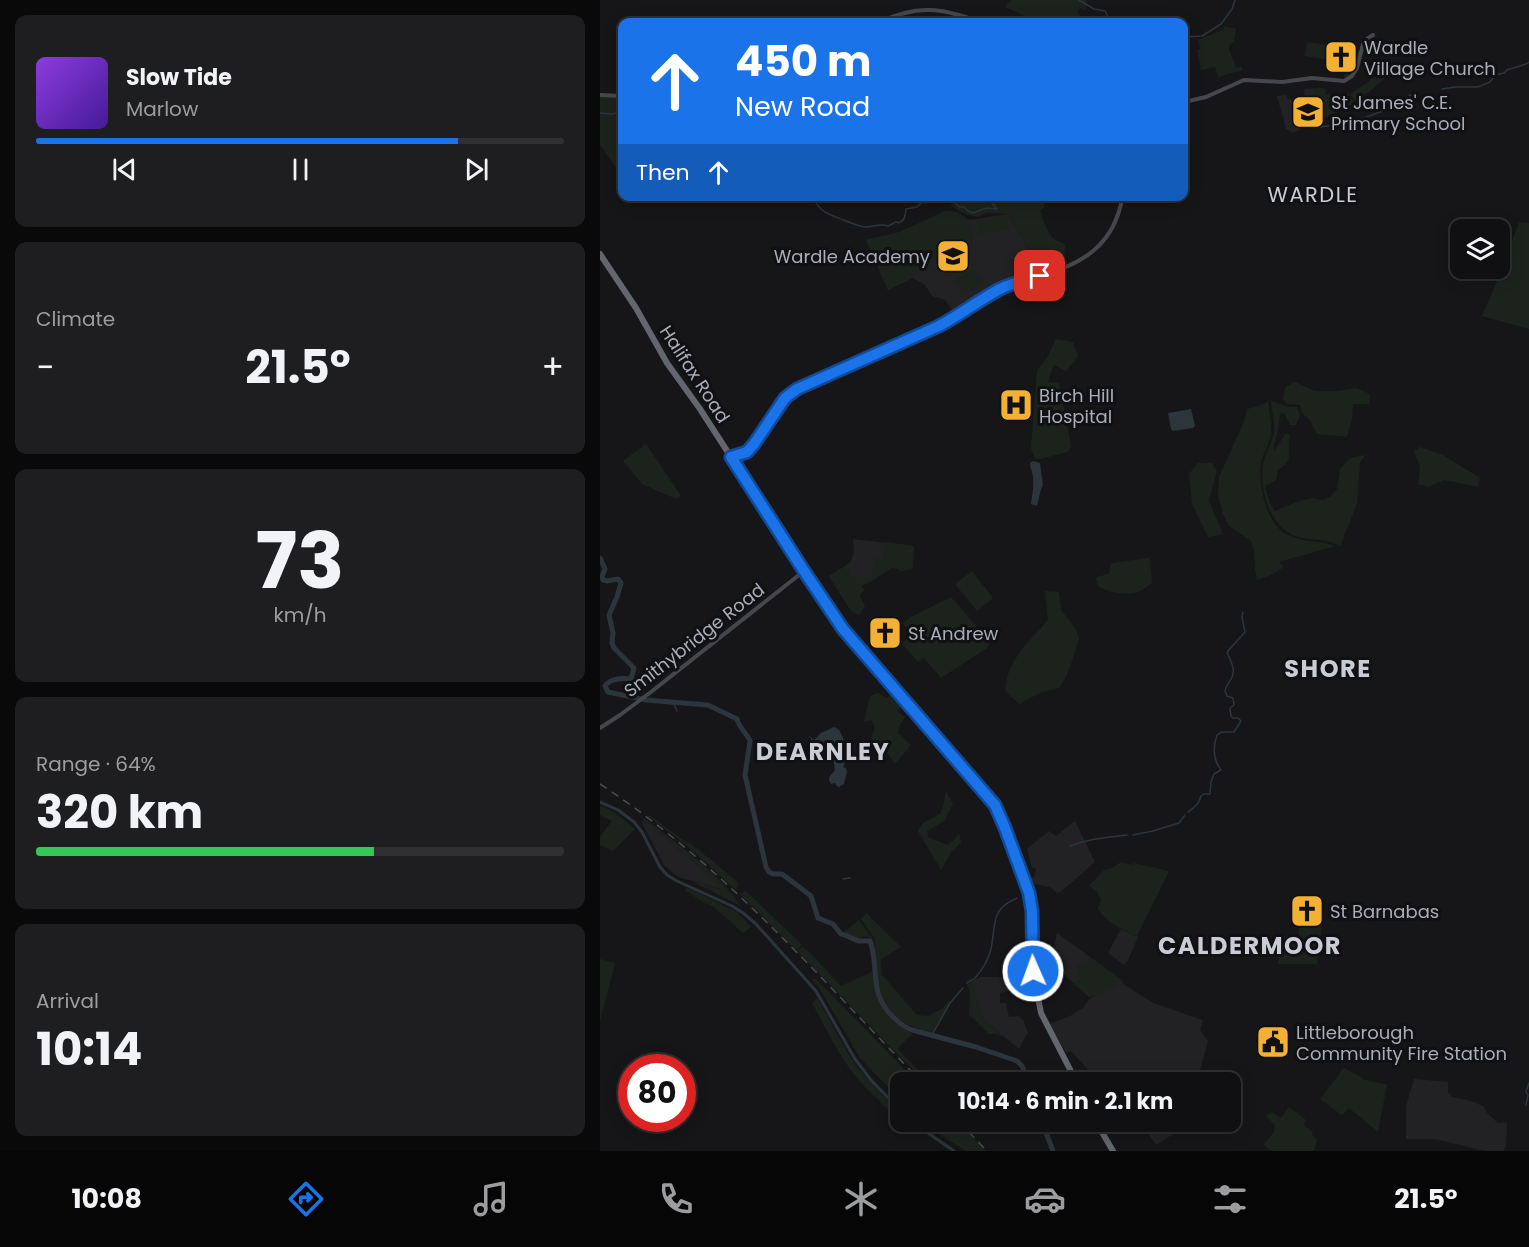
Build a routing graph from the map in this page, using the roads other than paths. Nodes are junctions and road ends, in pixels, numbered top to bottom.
1 (890, 18) edge
2 (968, 18) edge
3 (1373, 35) dead end
4 (600, 95) edge
5 (618, 96) edge
6 (1188, 101) edge
7 (1122, 201) edge
8 (600, 254) edge
9 (747, 452) junction
10 (743, 457) junction
11 (731, 459) junction
12 (737, 467) junction
13 (804, 571) junction
14 (600, 728) edge
15 (1071, 1072) edge
16 (1102, 1132) edge
17 (1113, 1151) edge

1 - 2 street
3 - 6 street
4 - 5 street
7 - 9 street
8 - 11 highway, Halifax Road
9 - 10 street
9 - 11 street
10 - 11 street
10 - 12 street
11 - 12 highway, Halifax Road
12 - 13 highway, Halifax Road
13 - 14 street, Smithybridge Road
13 - 15 highway, Halifax Road
16 - 17 highway

